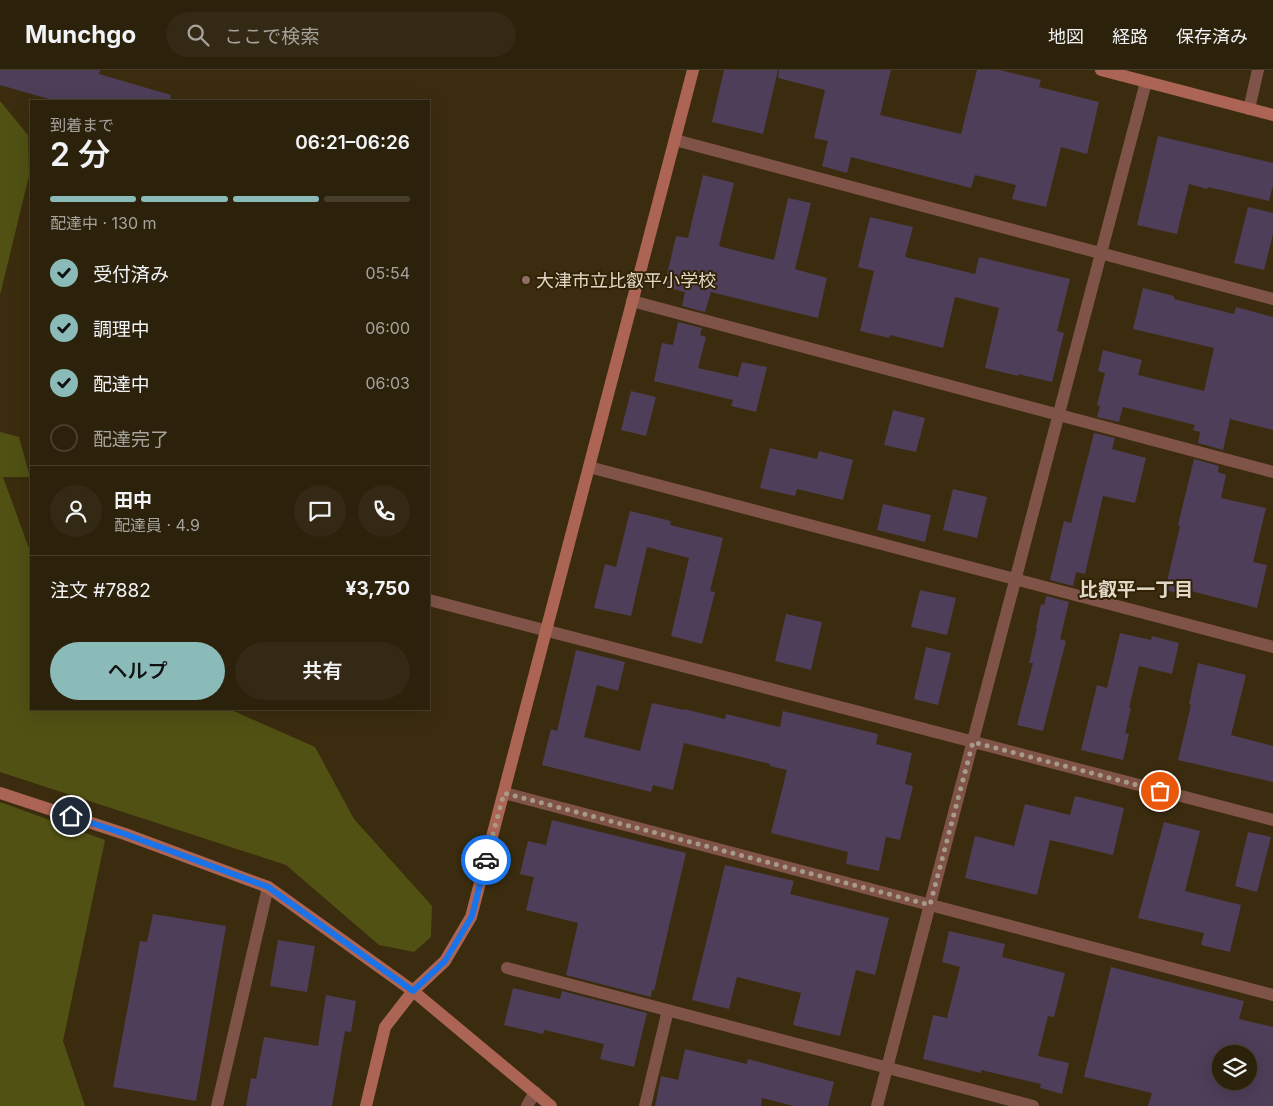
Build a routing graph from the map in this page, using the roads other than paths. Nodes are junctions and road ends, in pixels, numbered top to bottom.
1 (693, 70) edge
2 (1101, 70) edge
3 (1258, 70) edge
4 (1146, 82) junction
5 (1249, 109) junction
6 (1273, 115) edge
7 (675, 140) junction
8 (1101, 253) junction
9 (1273, 299) edge
10 (632, 301) junction
11 (1059, 415) junction
12 (589, 467) junction
13 (1273, 472) edge
14 (1015, 579) junction
15 (430, 600) edge
16 (546, 630) junction
17 (1273, 648) edge
18 (973, 742) junction
19 (0, 793) edge
20 (504, 793) junction
21 (1273, 820) edge
22 (268, 887) junction
23 (930, 905) junction
24 (507, 968) dead end
25 (413, 991) junction
26 (1273, 995) edge
27 (668, 1010) junction
28 (887, 1068) junction
29 (535, 1092) junction
30 (217, 1106) edge
31 (366, 1106) edge
32 (527, 1106) edge
33 (551, 1106) edge
34 (645, 1106) edge
35 (877, 1106) edge
36 (1033, 1106) edge

1 - 7 street
2 - 4 street
3 - 5 street
4 - 5 street
4 - 8 street
5 - 6 street
7 - 8 street
7 - 10 street
8 - 9 street
8 - 11 street
10 - 11 street
10 - 12 street
11 - 13 street
11 - 14 street
12 - 14 street
12 - 16 street
14 - 17 street
14 - 18 street
15 - 16 street
16 - 18 street
16 - 20 street
18 - 21 street
18 - 23 street
19 - 22 street
20 - 23 street
20 - 25 street
22 - 25 street
22 - 30 street
23 - 26 street
23 - 28 street
24 - 27 street
25 - 29 street
25 - 31 street
27 - 28 street
27 - 34 street
28 - 35 street
28 - 36 street
29 - 32 street
29 - 33 street

